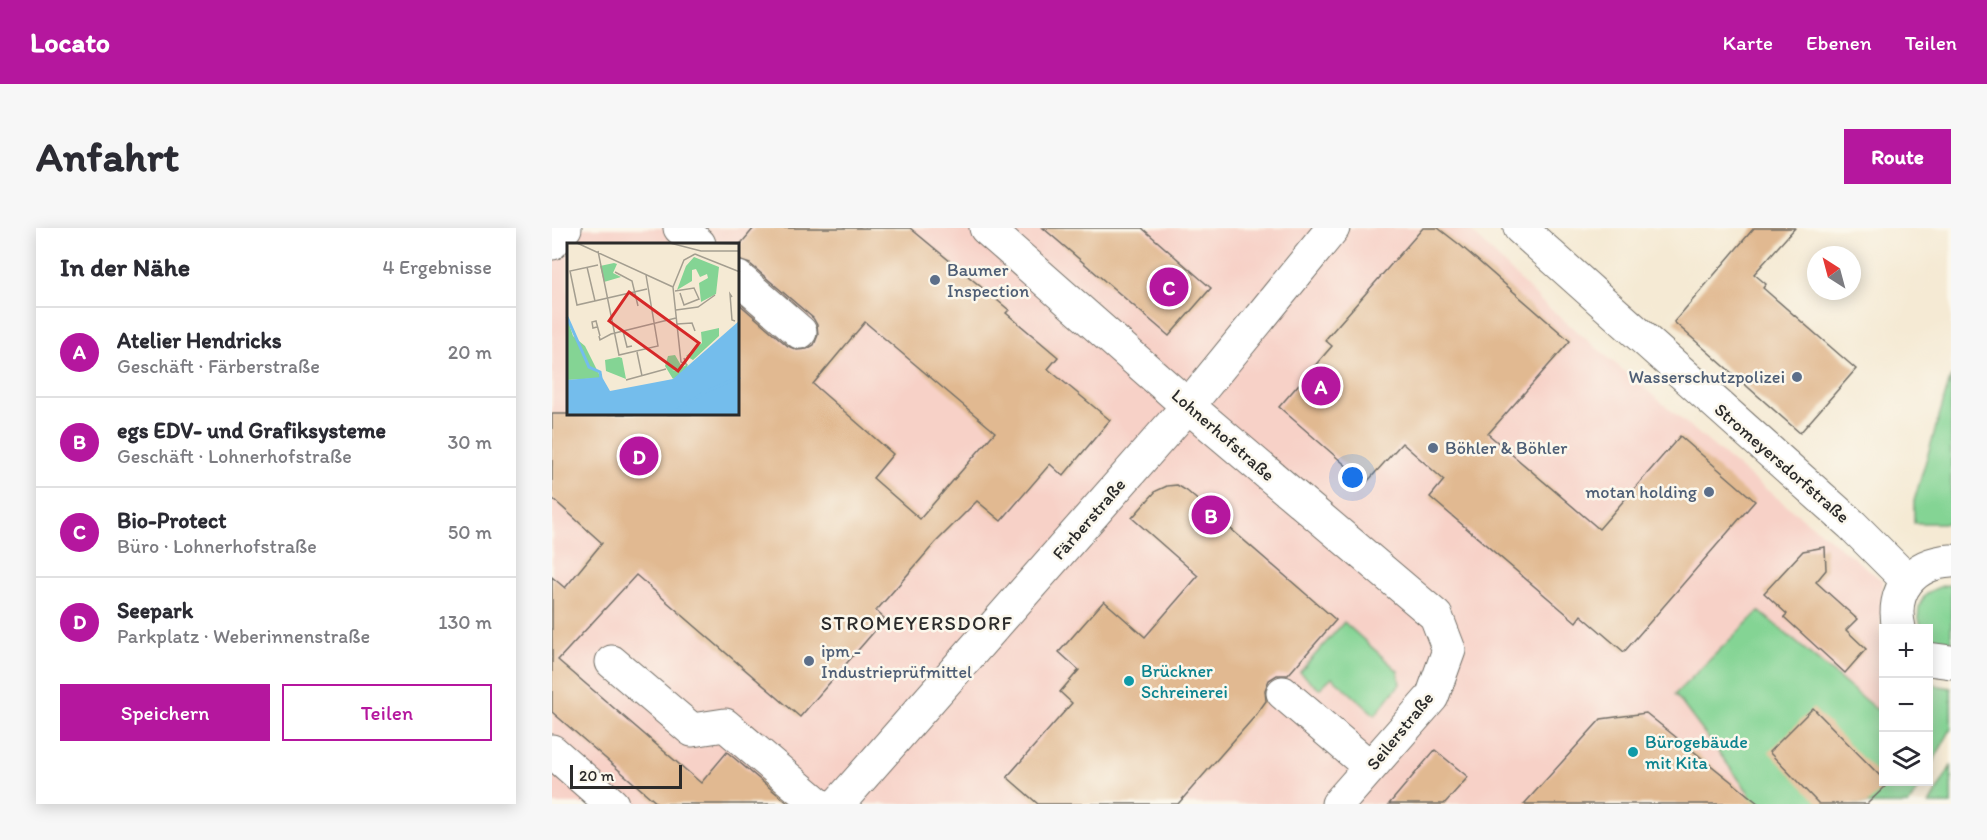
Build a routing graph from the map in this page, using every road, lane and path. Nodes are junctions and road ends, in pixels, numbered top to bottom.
1 (566, 228) edge
2 (680, 228) edge
3 (986, 228) edge
4 (1333, 228) edge
5 (1520, 228) edge
6 (552, 243) edge
7 (698, 243) edge
8 (740, 280) edge
9 (800, 332) dead end
10 (1188, 406) junction
11 (1951, 561) edge
12 (1907, 580) junction
13 (1899, 624) edge
14 (1449, 650) joint
15 (1933, 660) edge
16 (612, 662) dead end
17 (1951, 662) edge
18 (1283, 693) dead end
19 (552, 751) edge
20 (1370, 767) junction
21 (612, 804) edge
22 (818, 804) edge
23 (838, 804) edge
24 (1338, 804) edge

1 - 6 street
2 - 7 street
3 - 10 street, Lohnerhofstraße
4 - 10 street, Färberstraße
5 - 12 street, Stromeyersdorfstraße
8 - 9 street
10 - 14 street, Lohnerhofstraße
10 - 23 street, Färberstraße
11 - 12 street
12 - 13 street
14 - 20 street, Seilerstraße
15 - 17 street
16 - 22 street
18 - 20 street
19 - 21 street
20 - 24 street, Seilerstraße

